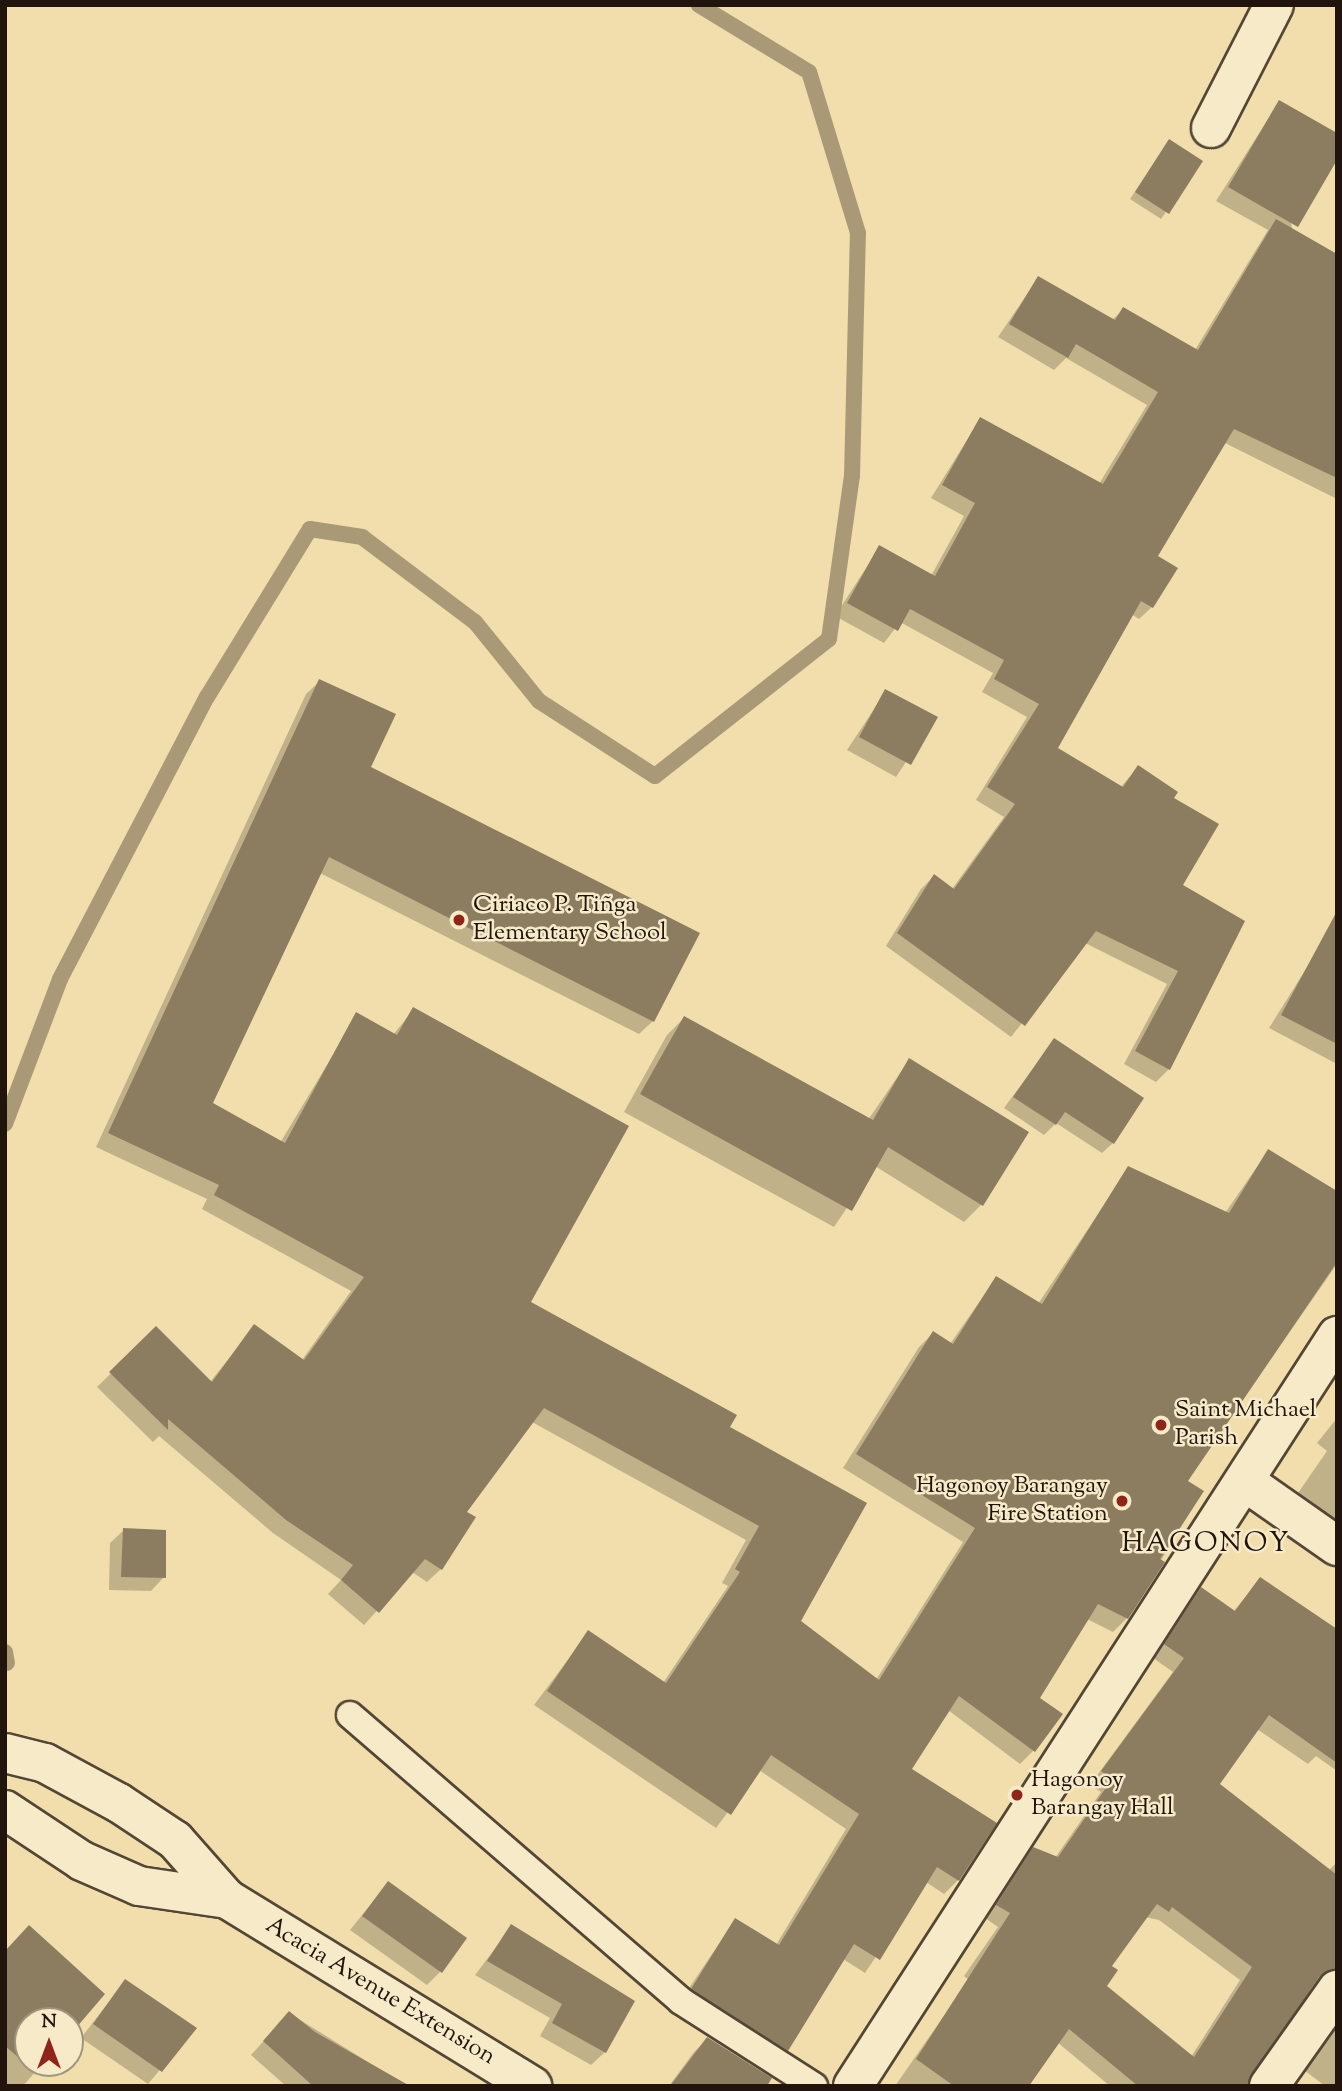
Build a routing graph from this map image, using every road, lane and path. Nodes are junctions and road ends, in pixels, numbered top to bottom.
1 (1274, 5) edge
2 (1211, 128) dead end
3 (1337, 1336) edge
4 (1247, 1483) junction
5 (1337, 1546) edge
6 (351, 1715) dead end
7 (5, 1753) edge
8 (5, 1810) edge
9 (227, 1899) junction
10 (1337, 1990) edge
11 (532, 2086) edge
12 (814, 2086) edge
13 (853, 2086) edge
14 (1269, 2086) edge

1 - 2 street
3 - 4 street
4 - 5 street
4 - 13 street
6 - 12 lane
7 - 9 street, Acacia Avenue Extension
8 - 9 street, Acacia Avenue Extension
9 - 11 street, Acacia Avenue Extension
10 - 14 street

